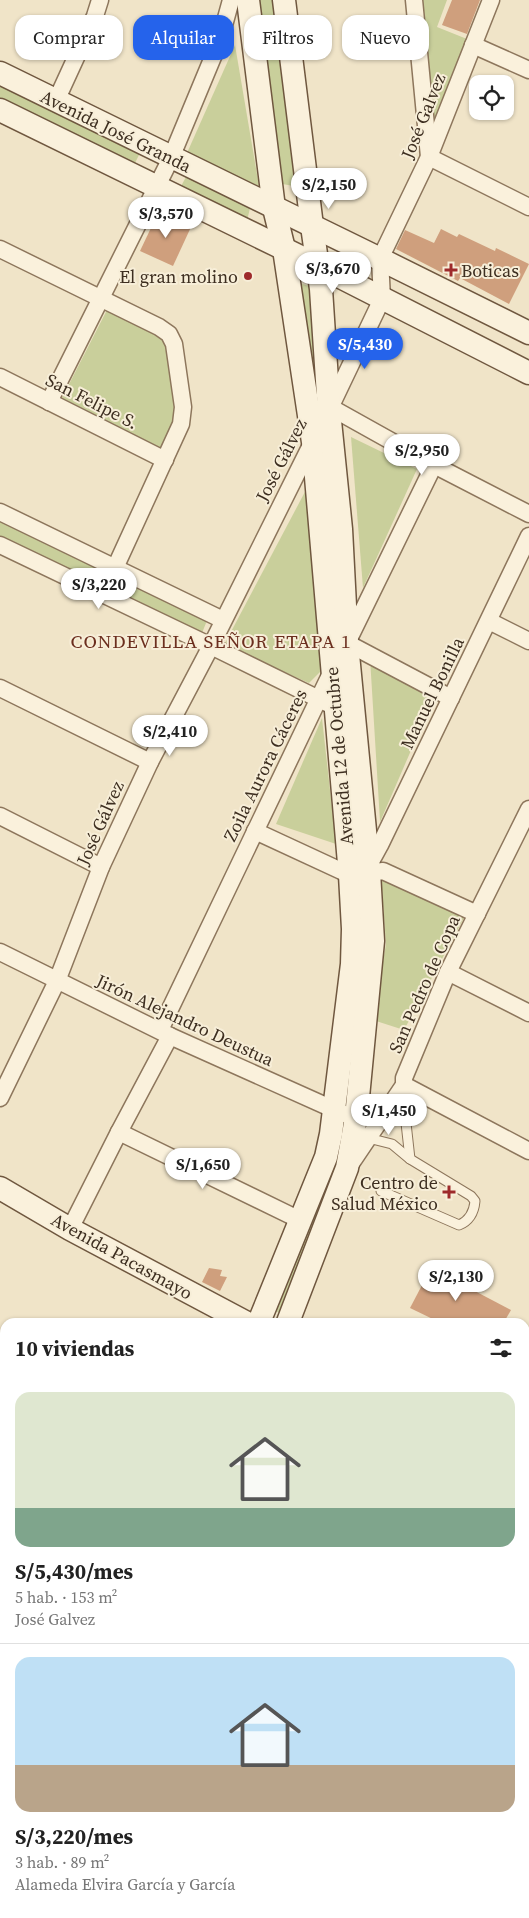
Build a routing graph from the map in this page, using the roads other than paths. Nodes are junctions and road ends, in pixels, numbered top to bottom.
1 (100, 0) edge
2 (231, 0) edge
3 (248, 0) edge
4 (284, 0) edge
5 (414, 0) edge
6 (491, 0) edge
7 (473, 45) junction
8 (529, 70) edge
9 (0, 73) edge
10 (56, 101) junction
11 (0, 110) edge
12 (429, 157) junction
13 (171, 158) junction
14 (156, 187) junction
15 (529, 207) edge
16 (274, 208) junction
17 (312, 226) junction
18 (0, 249) edge
19 (284, 250) junction
20 (380, 259) junction
21 (319, 266) junction
22 (101, 298) junction
23 (382, 299) junction
24 (529, 334) edge
25 (529, 373) edge
26 (0, 377) edge
27 (49, 402) junction
28 (330, 409) junction
29 (313, 442) junction
30 (165, 460) junction
31 (434, 465) junction
32 (0, 512) edge
33 (529, 514) edge
34 (529, 536) edge
35 (1, 548) edge
36 (115, 568) junction
37 (223, 620) junction
38 (489, 621) junction
39 (529, 641) edge
40 (347, 644) junction
41 (211, 646) junction
42 (332, 672) junction
43 (0, 688) edge
44 (451, 698) junction
45 (326, 703) junction
46 (150, 762) junction
47 (529, 809) edge
48 (0, 816) edge
49 (255, 832) junction
50 (101, 867) junction
51 (362, 871) junction
52 (477, 914) junction
53 (0, 952) edge
54 (448, 972) junction
55 (57, 981) junction
56 (529, 1013) edge
57 (165, 1033) junction
58 (400, 1091) junction
59 (0, 1098) edge
60 (334, 1111) junction
61 (356, 1118) junction
62 (119, 1132) junction
63 (368, 1138) junction
64 (529, 1151) edge
65 (410, 1159) junction
66 (347, 1168) junction
67 (0, 1188) edge
68 (382, 1191) dead end
69 (302, 1221) junction
70 (70, 1229) junction
71 (237, 1318) edge
72 (261, 1318) edge
73 (290, 1318) edge

1 - 10 street
2 - 13 street
3 - 16 main road, Avenida 12 de Octubre
4 - 17 main road, Avenida 12 de Octubre
5 - 12 street
6 - 7 street, José Galvez
7 - 8 street
7 - 12 street, José Galvez
9 - 10 main road, Avenida José Granda
10 - 13 main road, Avenida José Granda
11 - 14 main road, Avenida José Granda
12 - 15 street
12 - 20 street, José Galvez
13 - 14 street
13 - 16 main road, Avenida José Granda
14 - 19 main road, Avenida José Granda
14 - 22 street
16 - 17 main road, Avenida José Granda
16 - 19 main road, Avenida 12 de Octubre
17 - 20 main road, Avenida José Granda
17 - 21 main road, Avenida 12 de Octubre
18 - 22 street
19 - 21 main road, Avenida José Granda
19 - 29 main road, Avenida 12 de Octubre
20 - 23 street, José Galvez
20 - 24 main road, Avenida José Granda
21 - 23 main road, Avenida José Granda
21 - 28 main road, Avenida 12 de Octubre
22 - 27 street
22 - 30 street
23 - 25 main road, Avenida José Granda
23 - 28 street, José Galvez
26 - 27 street, San Felipe S.
27 - 30 street, San Felipe S.
28 - 29 street, José Gálvez
28 - 31 street
28 - 40 main road, Avenida 12 de Octubre
29 - 37 street, José Gálvez
29 - 42 main road, Avenida 12 de Octubre
30 - 36 street
31 - 33 street
31 - 40 street
32 - 36 street
34 - 38 street, Manuel Bonilla
35 - 41 street
36 - 37 street
37 - 41 street, José Gálvez
38 - 39 street
38 - 44 street, Manuel Bonilla
40 - 42 street
40 - 44 street
40 - 51 main road, Avenida 12 de Octubre
41 - 45 street
41 - 46 street, José Gálvez
42 - 45 main road, Avenida 12 de Octubre
43 - 46 street
44 - 51 street, Manuel Bonilla
45 - 49 street, Zoila Aurora Cáceres
45 - 51 main road, Avenida 12 de Octubre
46 - 50 street, José Gálvez
47 - 52 street, San Pedro de Copa
48 - 50 street
49 - 51 street
49 - 57 street, Zoila Aurora Cáceres
50 - 55 street, José Gálvez
51 - 52 street
51 - 60 main road, Avenida 12 de Octubre
51 - 61 main road, Avenida 12 de Octubre
52 - 54 street, San Pedro de Copa
53 - 55 street, Jirón Alejandro Deustua
54 - 56 street
54 - 58 street, San Pedro de Copa
55 - 57 street, Jirón Alejandro Deustua
55 - 59 street, José Gálvez
57 - 60 street, Jirón Alejandro Deustua
57 - 62 street, Zoila Aurora Cáceres
58 - 63 street, San Pedro de Copa
58 - 64 street
58 - 65 lane
60 - 61 street, Jirón Alejandro Deustua
60 - 69 main road, Avenida 12 de Octubre
61 - 66 main road, Avenida 12 de Octubre
62 - 69 street
62 - 70 street, Zoila Aurora Cáceres
63 - 65 lane
63 - 66 street, San Pedro de Copa
65 - 68 lane
66 - 73 main road, Avenida 12 de Octubre
67 - 70 main road, Avenida Pacasmayo
69 - 72 main road, Avenida 12 de Octubre
70 - 71 main road, Avenida Pacasmayo

